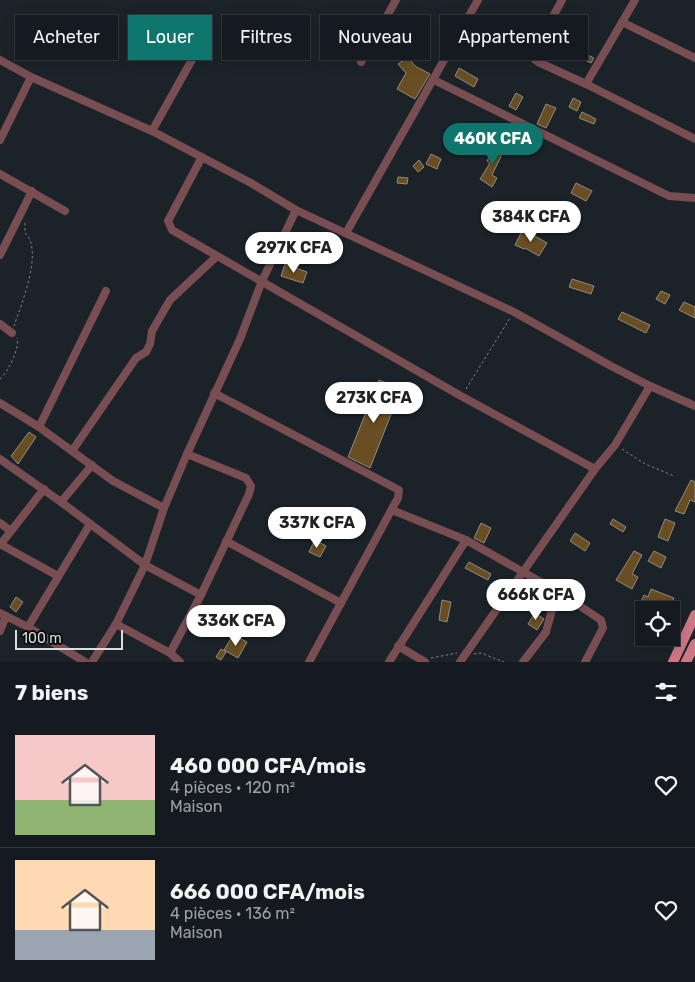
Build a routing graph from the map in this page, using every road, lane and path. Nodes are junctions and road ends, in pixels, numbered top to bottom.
1 (396, 0) edge
2 (478, 0) edge
3 (562, 0) edge
4 (635, 0) edge
5 (622, 22) junction
6 (695, 58) edge
7 (0, 60) edge
8 (192, 60) edge
9 (361, 62) dead end
10 (31, 77) junction
11 (434, 80) junction
12 (586, 84) junction
13 (152, 131) junction
14 (0, 140) edge
15 (695, 140) edge
16 (202, 157) junction
17 (0, 174) edge
18 (32, 191) junction
19 (695, 198) edge
20 (65, 210) dead end
21 (296, 210) junction
22 (25, 221) dead end
23 (346, 233) junction
24 (0, 255) edge
25 (217, 256) junction
26 (262, 281) junction
27 (106, 291) dead end
28 (514, 312) junction
29 (0, 324) edge
30 (12, 333) junction
31 (0, 379) edge
32 (650, 386) junction
33 (214, 393) junction
34 (461, 396) junction
35 (0, 403) edge
36 (695, 406) edge
37 (40, 428) junction
38 (615, 444) junction
39 (72, 451) junction
40 (187, 454) junction
41 (0, 459) edge
42 (92, 465) junction
43 (595, 469) junction
44 (674, 476) dead end
45 (44, 489) junction
46 (61, 502) junction
47 (164, 508) junction
48 (392, 510) junction
49 (0, 524) edge
50 (90, 524) junction
51 (11, 531) junction
52 (466, 540) junction
53 (226, 541) junction
54 (0, 545) edge
55 (145, 566) junction
56 (524, 572) junction
57 (58, 576) junction
58 (557, 591) junction
59 (201, 595) junction
60 (341, 603) junction
61 (3, 615) edge
62 (695, 615) edge
63 (116, 624) junction
64 (28, 627) junction
65 (0, 631) edge
66 (695, 644) edge
67 (398, 646) junction
68 (467, 651) junction
69 (170, 653) junction
70 (422, 660) edge
71 (461, 661) edge
72 (689, 661) edge
73 (85, 662) edge
74 (92, 662) edge
75 (180, 662) edge
76 (309, 662) edge
77 (389, 662) edge
78 (504, 662) edge
79 (523, 662) edge
80 (586, 662) edge
81 (673, 662) edge

1 - 9 street
2 - 11 street
3 - 12 street
4 - 5 street
5 - 6 street
5 - 12 street
7 - 10 street
8 - 13 street
10 - 13 street
10 - 14 street
11 - 19 street
11 - 23 street
12 - 15 street
13 - 16 street
16 - 21 street
16 - 25 street
17 - 18 street
18 - 20 street
18 - 24 street
21 - 23 street
21 - 26 street
22 - 30 path
23 - 28 street
25 - 26 street
25 - 39 street
26 - 33 street
26 - 34 street
27 - 37 street
28 - 32 street
28 - 34 path
29 - 30 street
30 - 31 path
32 - 36 street
32 - 38 street
33 - 40 street
33 - 48 street
34 - 43 street
35 - 37 street
37 - 39 street
38 - 43 street
38 - 44 path
39 - 42 street
40 - 47 street
40 - 53 street
41 - 45 street
42 - 46 street
42 - 47 street
43 - 56 street
45 - 46 street
45 - 51 street
46 - 50 street
47 - 55 street
48 - 52 street
48 - 60 street
49 - 51 street
50 - 55 street
50 - 57 street
51 - 54 street
52 - 56 street
52 - 67 street
53 - 59 street
53 - 60 street
54 - 57 street
55 - 59 street
55 - 63 street
56 - 58 street
56 - 68 street
57 - 64 street
58 - 79 street
58 - 80 street
59 - 69 street
60 - 76 street
61 - 64 street
61 - 65 street
62 - 81 main road
63 - 69 street
63 - 74 street
64 - 73 street
66 - 72 main road
67 - 70 street
67 - 77 street
68 - 70 path
68 - 71 street
69 - 75 street
71 - 78 path

